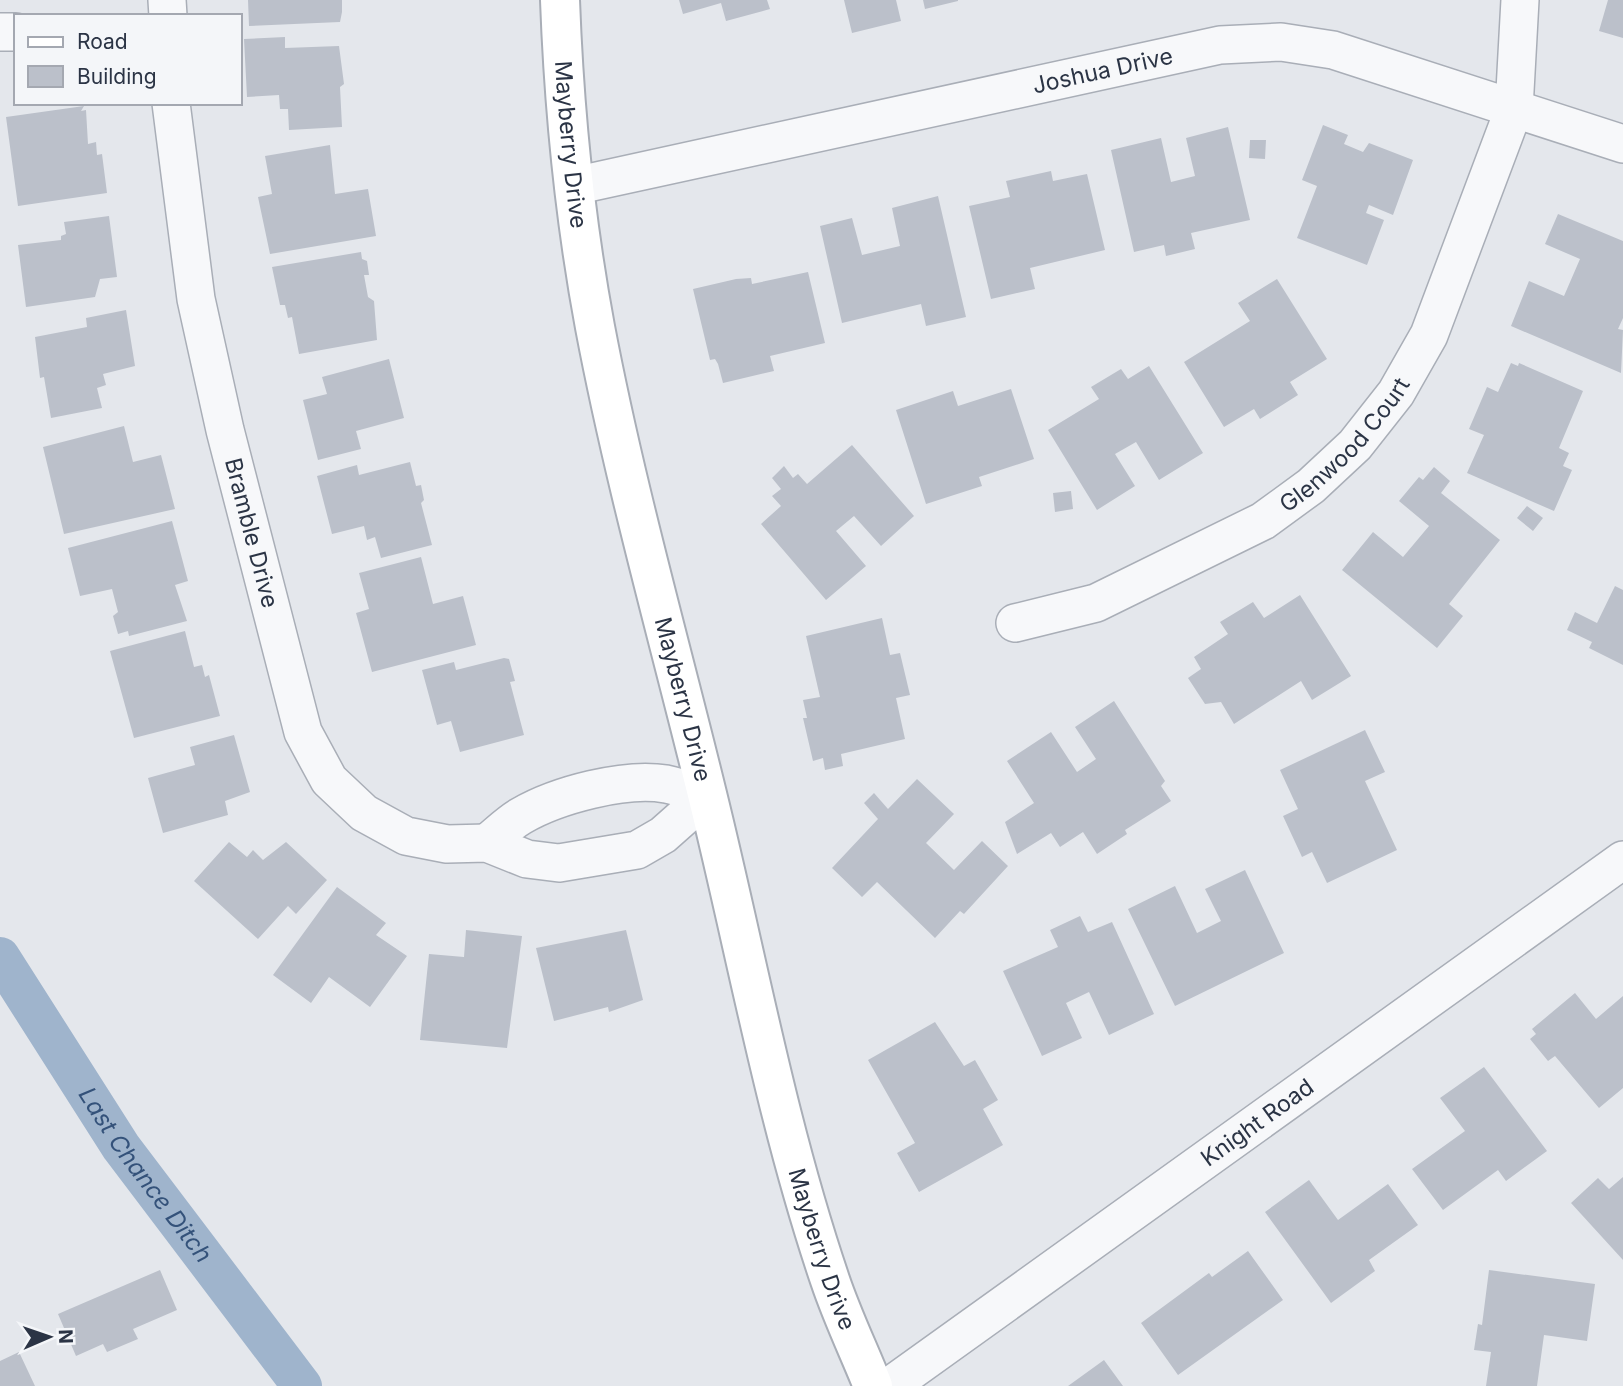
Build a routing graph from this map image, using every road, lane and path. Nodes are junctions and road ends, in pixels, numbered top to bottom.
1 (560, 0) edge
2 (1520, 0) edge
3 (171, 105) edge
4 (1514, 109) junction
5 (1623, 144) edge
6 (574, 186) junction
7 (1015, 623) dead end
8 (708, 796) junction
9 (487, 843) junction
10 (1623, 860) edge
11 (873, 1386) edge
12 (890, 1386) edge

1 - 6 main road, Mayberry Drive
2 - 4 street, Glenwood Court
3 - 9 street, Bramble Drive
4 - 5 street, Joshua Drive
4 - 6 street, Joshua Drive
4 - 7 street, Glenwood Court
6 - 8 main road, Mayberry Drive
8 - 9 street
8 - 9 street, Bramble Drive
8 - 11 main road, Mayberry Drive
10 - 12 street, Knight Road

